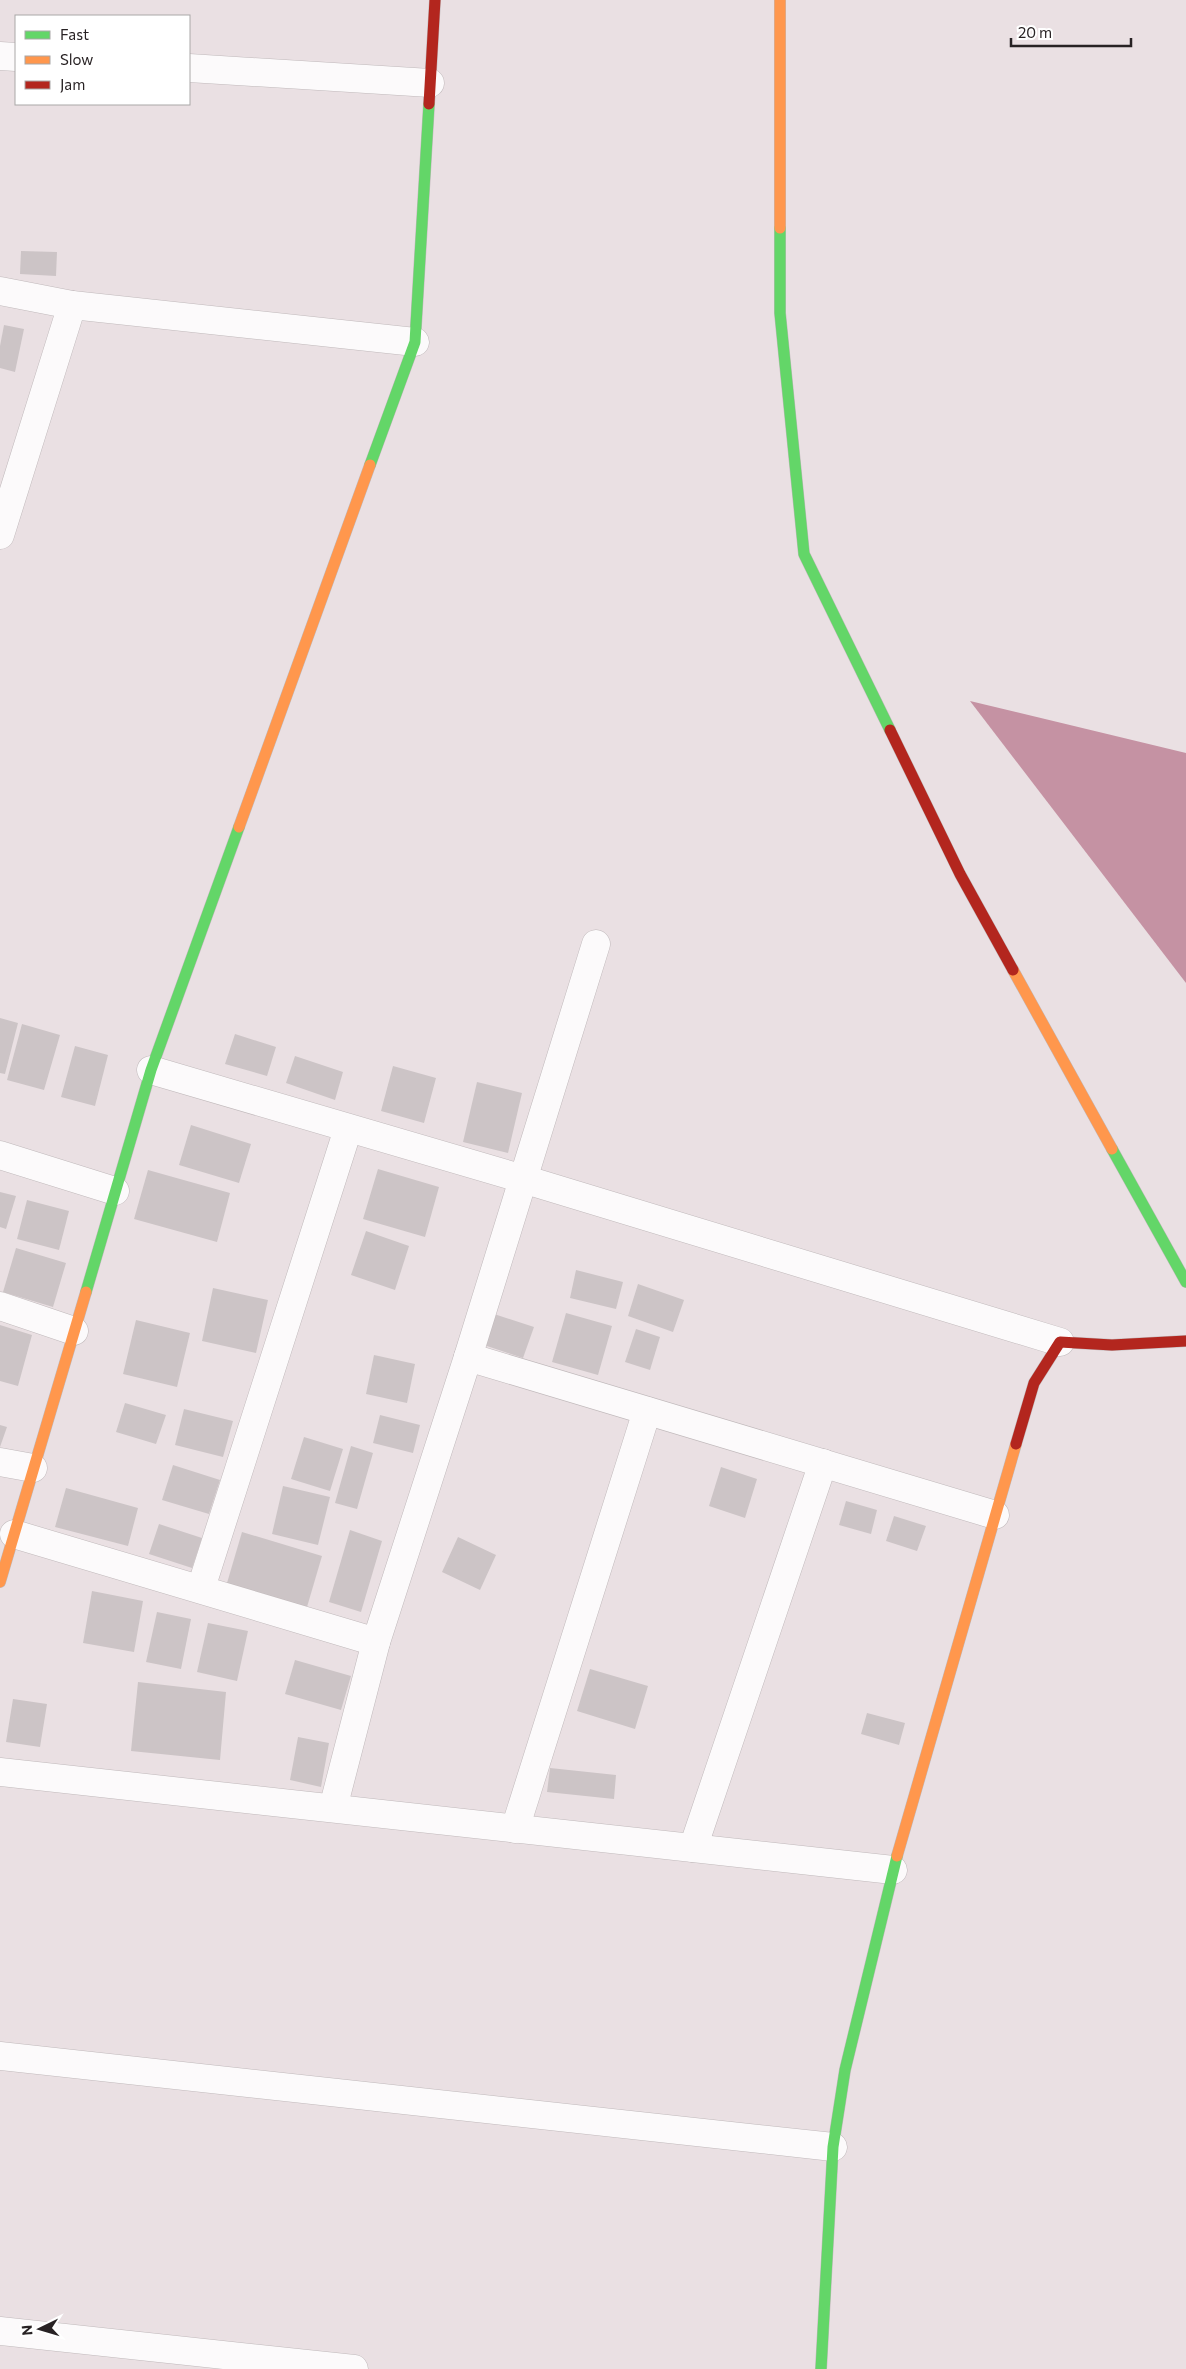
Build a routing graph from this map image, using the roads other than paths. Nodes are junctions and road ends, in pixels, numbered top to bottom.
1 (435, 0) edge
2 (780, 0) edge
3 (0, 56) edge
4 (15, 57) edge
5 (190, 68) edge
6 (430, 84) junction
7 (0, 291) edge
8 (72, 305) junction
9 (415, 342) junction
10 (10, 468) edge
11 (0, 535) edge
12 (596, 944) dead end
13 (151, 1070) junction
14 (348, 1129) junction
15 (0, 1155) edge
16 (523, 1179) junction
17 (115, 1191) junction
18 (1186, 1282) edge
19 (0, 1306) edge
20 (74, 1331) junction
21 (1186, 1341) edge
22 (1060, 1342) junction
23 (468, 1357) junction
24 (647, 1411) junction
25 (0, 1462) edge
26 (823, 1463) junction
27 (33, 1468) junction
28 (995, 1515) junction
29 (14, 1534) junction
30 (0, 1582) edge
31 (201, 1588) junction
32 (376, 1642) junction
33 (0, 1772) edge
34 (333, 1808) junction
35 (515, 1829) junction
36 (693, 1848) junction
37 (893, 1870) junction
38 (0, 2056) edge
39 (834, 2147) junction
40 (0, 2331) edge
41 (354, 2369) edge
42 (821, 2369) edge

1 - 6 street
2 - 18 street
3 - 4 street
5 - 6 street
6 - 9 street
7 - 8 street
8 - 9 street
8 - 10 street
9 - 13 street
10 - 11 street
12 - 16 street
13 - 14 street
13 - 17 street
14 - 16 street
14 - 31 street
15 - 17 street
16 - 22 street
16 - 23 street
17 - 20 street
19 - 20 street
20 - 27 street
21 - 22 street
22 - 28 street
23 - 24 street
23 - 32 street
24 - 26 street
24 - 35 street
25 - 27 street
26 - 28 street
26 - 36 street
27 - 29 street
28 - 37 street
29 - 30 street
29 - 31 street
31 - 32 street
32 - 34 street
33 - 34 street
34 - 35 street
35 - 36 street
36 - 37 street
37 - 39 street
38 - 39 street
39 - 42 street
40 - 41 street

